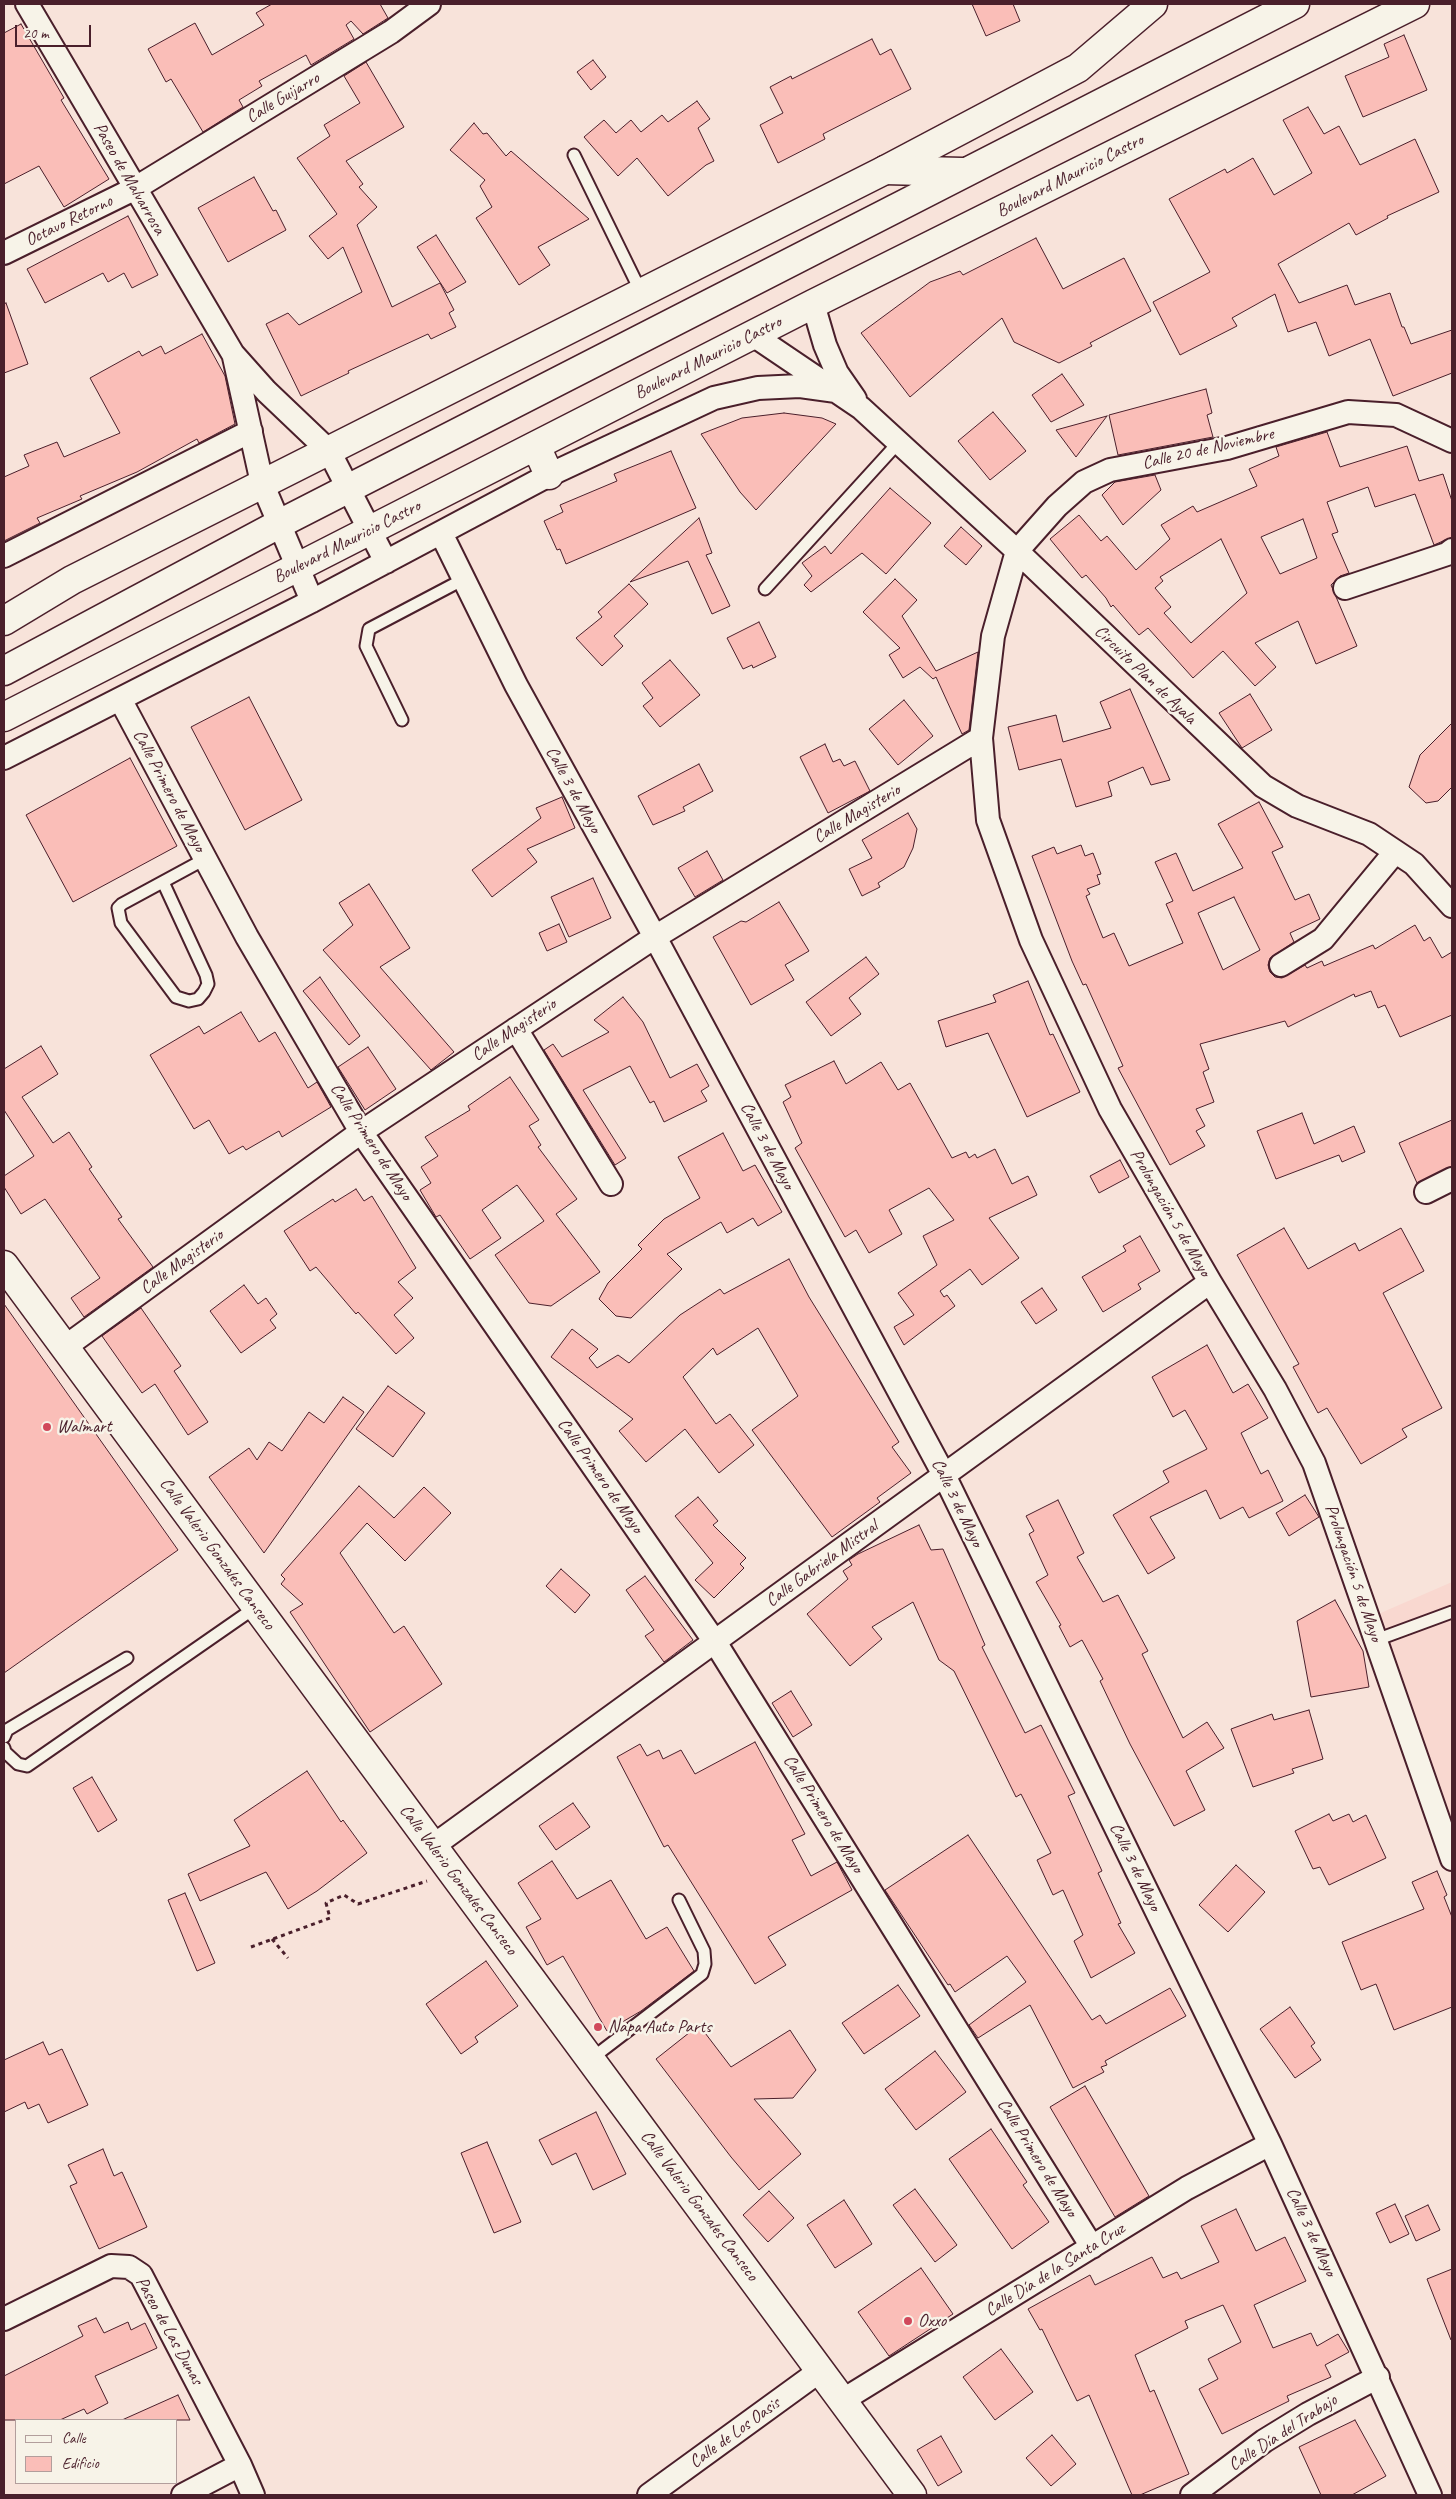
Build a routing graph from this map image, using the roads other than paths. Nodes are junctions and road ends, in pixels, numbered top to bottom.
1 (27, 4) edge
2 (429, 4) edge
3 (1153, 4) edge
4 (1295, 4) edge
5 (1415, 4) edge
6 (574, 155) dead end
7 (886, 170) junction
8 (966, 172) junction
9 (134, 189) junction
10 (4, 253) edge
11 (641, 292) junction
12 (813, 304) junction
13 (752, 336) junction
14 (233, 354) junction
15 (836, 391) junction
16 (861, 408) junction
17 (251, 431) junction
18 (1452, 441) edge
19 (898, 443) junction
20 (536, 446) junction
21 (329, 451) junction
22 (549, 475) junction
23 (262, 483) junction
24 (349, 489) junction
25 (279, 524) junction
26 (370, 530) junction
27 (441, 533) junction
28 (1452, 550) edge
29 (1017, 551) junction
30 (4, 556) edge
31 (386, 562) junction
32 (297, 568) junction
33 (464, 579) junction
34 (1346, 588) dead end
35 (765, 589) dead end
36 (312, 601) junction
37 (11, 616) edge
38 (4, 671) edge
39 (120, 699) junction
40 (4, 717) edge
41 (402, 720) dead end
42 (981, 738) junction
43 (4, 758) edge
44 (1395, 852) junction
45 (204, 859) junction
46 (163, 882) junction
47 (1452, 906) edge
48 (655, 937) junction
49 (1281, 965) dead end
50 (516, 1029) junction
51 (361, 1132) junction
52 (1452, 1179) edge
53 (611, 1184) dead end
54 (1426, 1192) dead end
55 (4, 1265) edge
56 (1210, 1282) junction
57 (65, 1348) junction
58 (944, 1475) junction
59 (256, 1607) junction
60 (1452, 1612) edge
61 (1376, 1640) junction
62 (715, 1642) junction
63 (127, 1658) dead end
64 (4, 1737) edge
65 (4, 1748) edge
66 (433, 1846) junction
67 (1452, 1858) edge
68 (679, 1900) dead end
69 (590, 2059) junction
70 (1270, 2144) junction
71 (1092, 2247) junction
72 (4, 2319) edge
73 (821, 2370) junction
74 (1378, 2377) junction
75 (843, 2400) junction
76 (240, 2465) junction
77 (1198, 2494) edge
78 (183, 2495) edge
79 (253, 2495) edge
80 (649, 2495) edge
81 (912, 2495) edge
82 (1430, 2495) edge

1 - 9 street, Paseo de Malvarrosa
2 - 9 street, Calle Guijarro
3 - 7 main road
4 - 8 main road
5 - 12 main road, Boulevard Mauricio Castro
6 - 11 lane
7 - 8 main road
7 - 11 main road
8 - 24 main road
9 - 10 street, Octavo Retorno
9 - 14 street, Paseo de Malvarrosa
11 - 21 main road
12 - 13 main road, Boulevard Mauricio Castro
12 - 16 street, Circuito Plan de Ayala
13 - 15 street, Circuito Plan de Ayala
13 - 20 main road, Boulevard Mauricio Castro
14 - 17 street, Paseo de Malvarrosa
14 - 21 street, Paseo de Malvarrosa
15 - 16 street, Circuito Plan de Ayala
15 - 22 street
16 - 19 street, Circuito Plan de Ayala
17 - 23 street, Paseo de Malvarrosa
17 - 30 street
18 - 29 street, Calle 20 de Noviembre
19 - 29 street, Circuito Plan de Ayala
19 - 35 lane
20 - 22 main road
20 - 26 main road, Boulevard Mauricio Castro
21 - 23 main road
21 - 24 street, Paseo de Malvarrosa
22 - 27 street
23 - 25 street, Paseo de Malvarrosa
23 - 37 main road
24 - 25 main road
24 - 26 street, Paseo de Malvarrosa
25 - 32 street, Paseo de Malvarrosa
25 - 38 main road
26 - 31 street, Paseo de Malvarrosa
26 - 32 main road, Boulevard Mauricio Castro
27 - 31 street
27 - 33 street, Calle 3 de Mayo
28 - 34 street
29 - 42 street, Prolongación 5 de Mayo
29 - 44 street, Circuito Plan de Ayala
31 - 36 street
32 - 36 street, Paseo de Malvarrosa
32 - 40 main road, Boulevard Mauricio Castro
33 - 41 lane
33 - 48 street, Calle 3 de Mayo
36 - 39 street
39 - 43 street
39 - 45 street, Calle Primero de Mayo
42 - 48 street, Calle Magisterio
42 - 56 street, Prolongación 5 de Mayo
44 - 47 street, Circuito Plan de Ayala
44 - 49 street
45 - 46 lane
45 - 51 street, Calle Primero de Mayo
46 - 46 lane
48 - 50 street, Calle Magisterio
48 - 58 street, Calle 3 de Mayo
50 - 51 street, Calle Magisterio
50 - 53 street
51 - 57 street, Calle Magisterio
51 - 62 street, Calle Primero de Mayo
52 - 54 street
55 - 57 main road, Calle Valerio Gonzales Canseco
56 - 58 street, Calle Gabriela Mistral
56 - 61 street, Prolongación 5 de Mayo
57 - 59 main road, Calle Valerio Gonzales Canseco
58 - 62 street, Calle Gabriela Mistral
58 - 70 street, Calle 3 de Mayo
59 - 65 lane
59 - 66 main road, Calle Valerio Gonzales Canseco
60 - 61 lane
61 - 67 street, Prolongación 5 de Mayo
62 - 66 street, Calle Gabriela Mistral
62 - 71 street, Calle Primero de Mayo
63 - 64 lane
66 - 69 main road, Calle Valerio Gonzales Canseco
68 - 69 lane
69 - 73 main road, Calle Valerio Gonzales Canseco
70 - 71 street, Calle Día de la Santa Cruz
70 - 74 street, Calle 3 de Mayo
71 - 75 street, Calle Día de la Santa Cruz
72 - 76 street, Paseo de Las Dunas
73 - 75 main road, Calle Valerio Gonzales Canseco
73 - 80 street, Calle de Los Oasis
74 - 77 street, Calle Día del Trabajo
74 - 82 street, Calle 3 de Mayo
75 - 81 main road, Calle Valerio Gonzales Canseco
76 - 78 street
76 - 79 street, Paseo de Las Dunas

